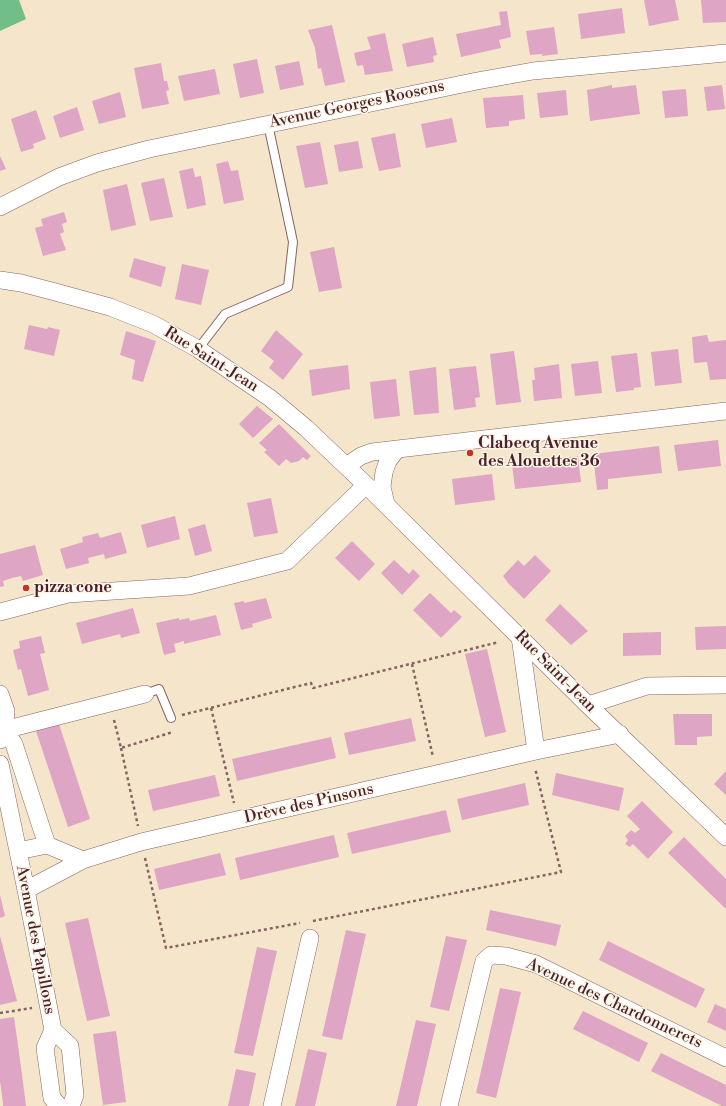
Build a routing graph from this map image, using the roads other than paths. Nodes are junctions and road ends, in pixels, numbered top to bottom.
1 (726, 53) edge
2 (268, 124) junction
3 (0, 207) edge
4 (0, 280) edge
5 (198, 348) junction
6 (726, 411) edge
7 (397, 449) junction
8 (346, 466) junction
9 (366, 485) junction
10 (386, 504) junction
11 (0, 612) edge
12 (520, 637) junction
13 (726, 685) edge
14 (0, 694) edge
15 (146, 694) joint
16 (588, 705) junction
17 (170, 718) road end
18 (620, 734) junction
19 (2, 735) edge
20 (534, 752) junction
21 (0, 764) edge
22 (726, 836) edge
23 (47, 845) junction
24 (18, 851) junction
25 (83, 860) junction
26 (26, 890) junction
27 (310, 938) dead end
28 (53, 1030) junction
29 (726, 1058) edge
30 (59, 1106) edge
31 (71, 1106) edge
32 (272, 1106) edge
33 (449, 1106) edge

1 - 2 street, Avenue Georges Roosens
2 - 3 street, Avenue Georges Roosens
2 - 5 lane
4 - 5 street, Rue Saint-Jean
5 - 8 street, Rue Saint-Jean
6 - 7 street
7 - 8 street
7 - 10 street
8 - 9 street, Rue Saint-Jean
9 - 10 street, Rue Saint-Jean
9 - 11 street
10 - 12 street, Rue Saint-Jean
12 - 16 street, Rue Saint-Jean
12 - 20 street
13 - 16 street
14 - 19 street
15 - 17 lane
15 - 19 street
16 - 18 street, Rue Saint-Jean
18 - 20 street, Drève des Pinsons
18 - 22 street, Rue Saint-Jean
19 - 23 street
20 - 25 street, Drève des Pinsons
21 - 24 street, Avenue des Papillons
23 - 24 street, Avenue des Papillons
23 - 25 street
24 - 26 street, Avenue des Papillons
25 - 26 street, Drève des Pinsons
26 - 28 street, Avenue des Papillons
27 - 32 street
28 - 30 street, Avenue des Papillons
28 - 31 street, Avenue des Papillons
29 - 33 street, Avenue des Chardonnerets

